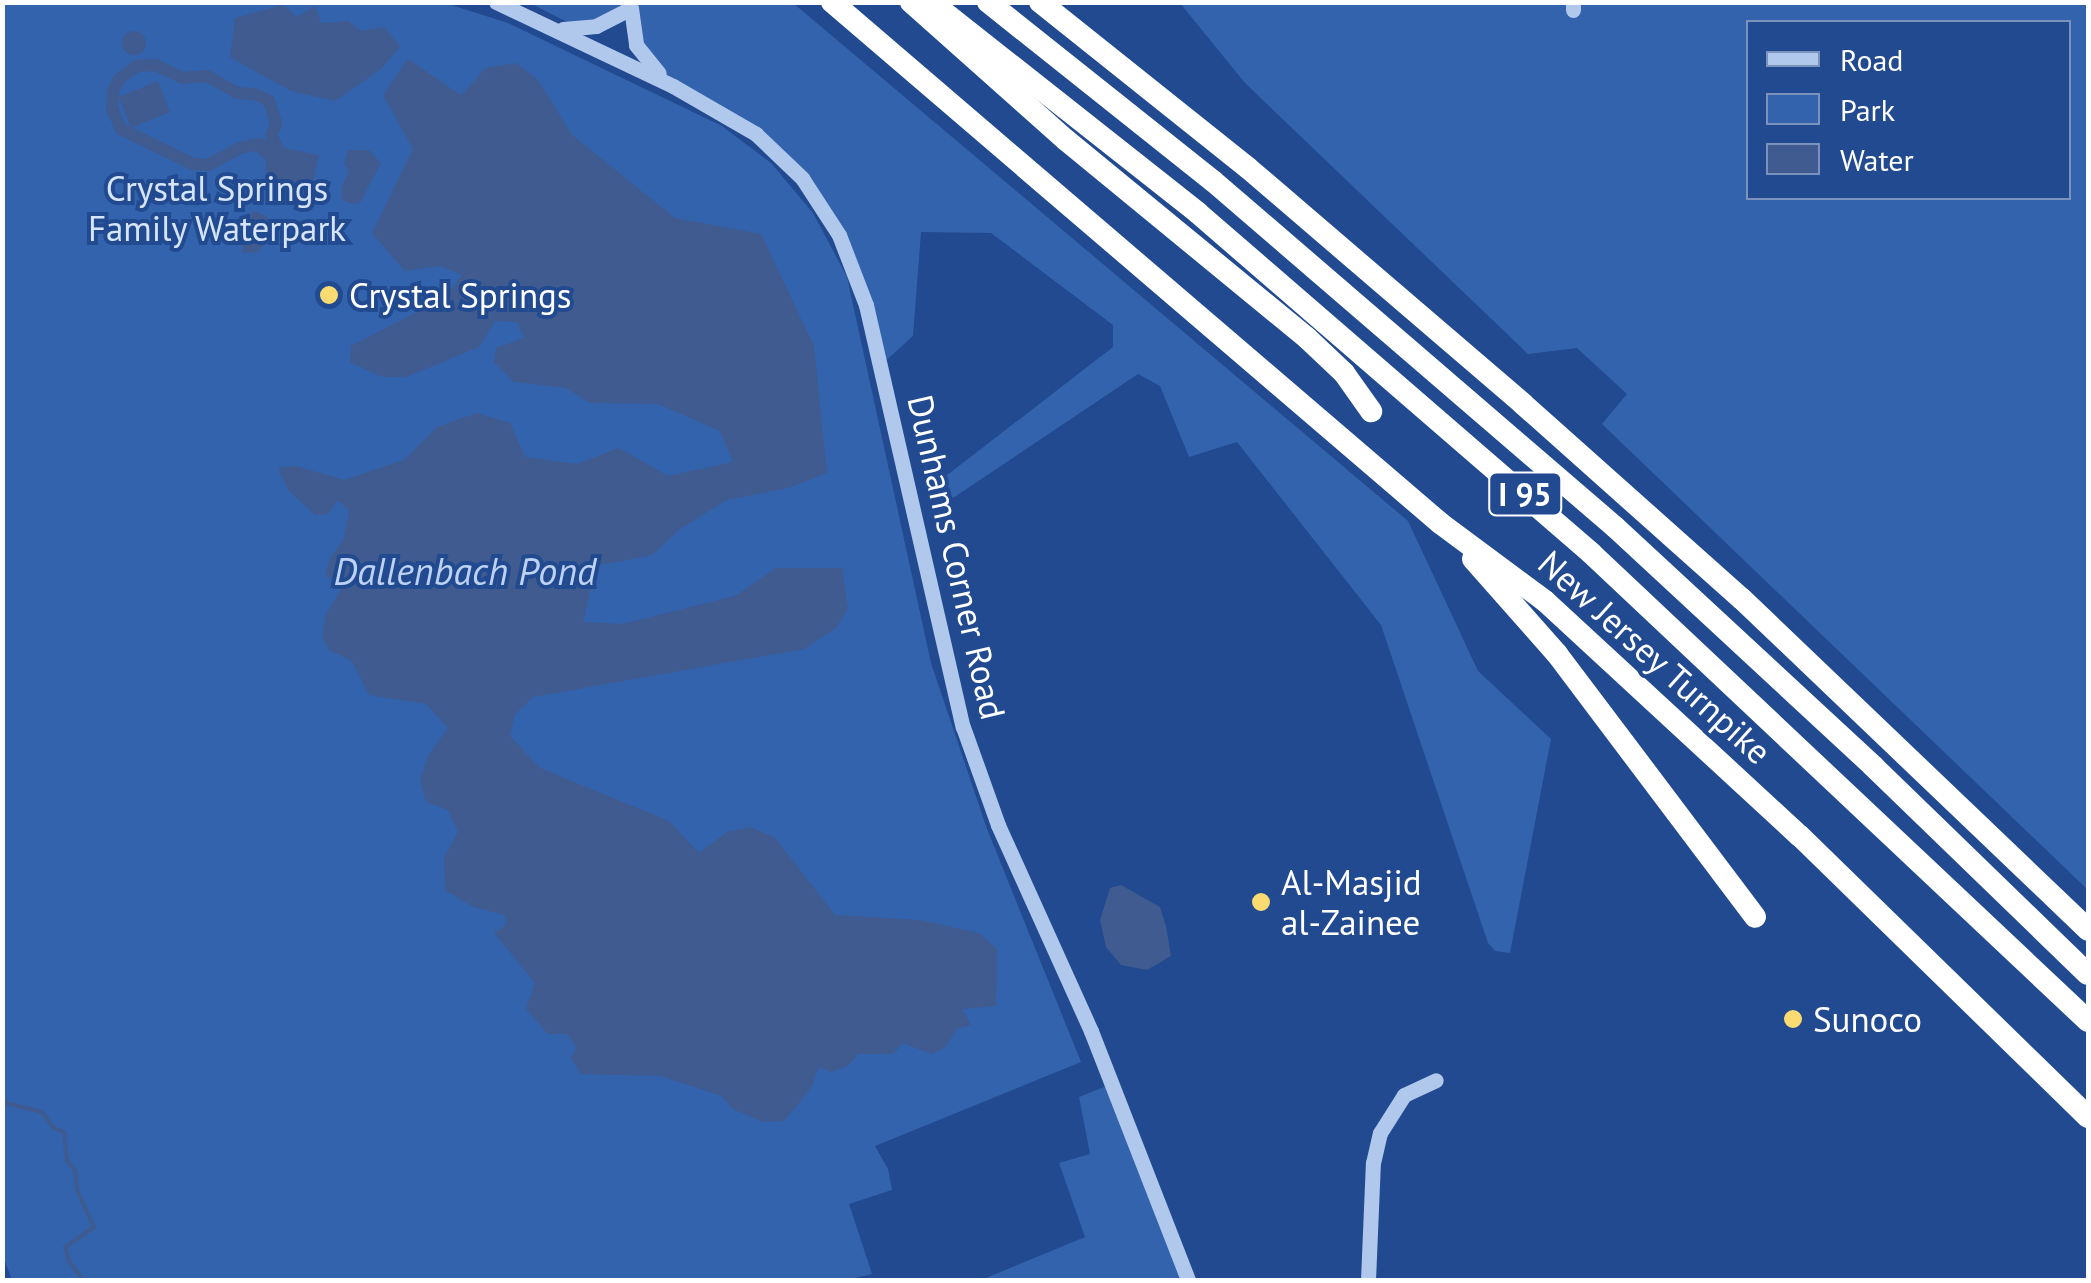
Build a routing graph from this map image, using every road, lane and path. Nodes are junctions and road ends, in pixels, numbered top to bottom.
1 (496, 2) edge
2 (832, 2) edge
3 (911, 2) edge
4 (930, 2) edge
5 (988, 2) edge
6 (1040, 2) edge
7 (633, 5) edge
8 (556, 28) junction
9 (598, 49) junction
10 (674, 86) junction
11 (1371, 412) dead end
12 (1440, 523) junction
13 (1755, 916) dead end
14 (2088, 930) edge
15 (2088, 974) edge
16 (2088, 1021) edge
17 (1436, 1080) dead end
18 (2088, 1117) edge
19 (1188, 1280) edge
20 (1368, 1280) edge

1 - 8 street, Dunhams Corner Road
2 - 12 highway, New Jersey Turnpike / I 95
3 - 11 highway
4 - 16 highway, New Jersey Turnpike / I 95
5 - 15 highway, New Jersey Turnpike / I 95
6 - 14 highway, I 95
7 - 8 street
7 - 9 street
7 - 10 street
8 - 9 street, Dunhams Corner Road
9 - 10 street, Dunhams Corner Road
10 - 19 street, Dunhams Corner Road
12 - 13 highway
12 - 18 highway, New Jersey Turnpike / I 95
17 - 20 street

